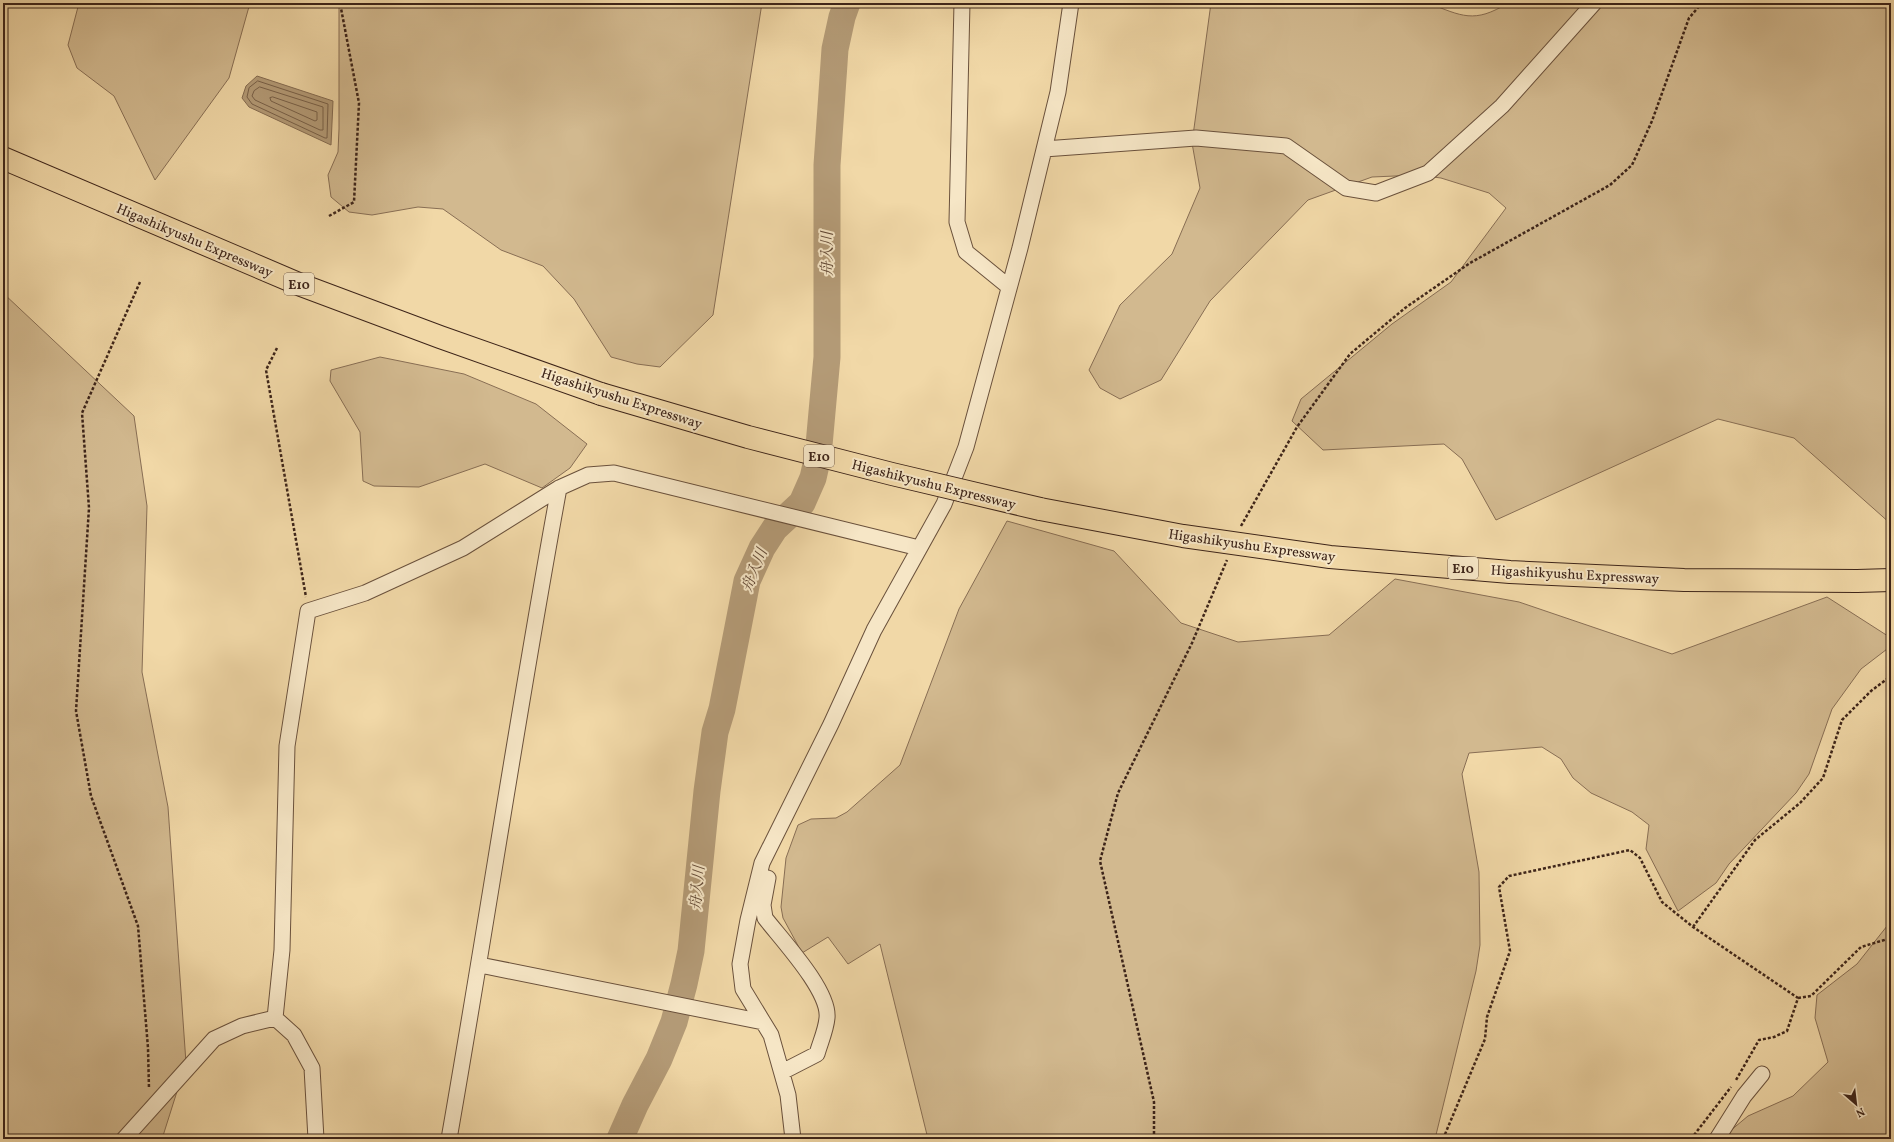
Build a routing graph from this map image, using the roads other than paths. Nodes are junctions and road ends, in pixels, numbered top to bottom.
1 (962, 3) edge
2 (1071, 3) edge
3 (1594, 3) edge
4 (1044, 149) junction
5 (3, 158) edge
6 (1009, 287) junction
7 (559, 488) junction
8 (919, 548) junction
9 (1891, 580) edge
10 (762, 863) junction
11 (480, 965) junction
12 (275, 1018) junction
13 (763, 1022) junction
14 (782, 1072) junction
15 (1762, 1074) dead end
16 (124, 1139) edge
17 (316, 1139) edge
18 (450, 1139) edge
19 (793, 1139) edge
20 (1717, 1139) edge

1 - 6 street
2 - 4 street
3 - 4 street
4 - 6 street
5 - 9 highway, Higashikyushu Expressway / E10, bridge
6 - 8 street
7 - 8 street
7 - 11 street
7 - 12 street
8 - 10 street
10 - 13 street
10 - 14 street
11 - 13 street
11 - 18 street
12 - 16 street
12 - 17 street
13 - 14 street
14 - 19 street
15 - 20 street

